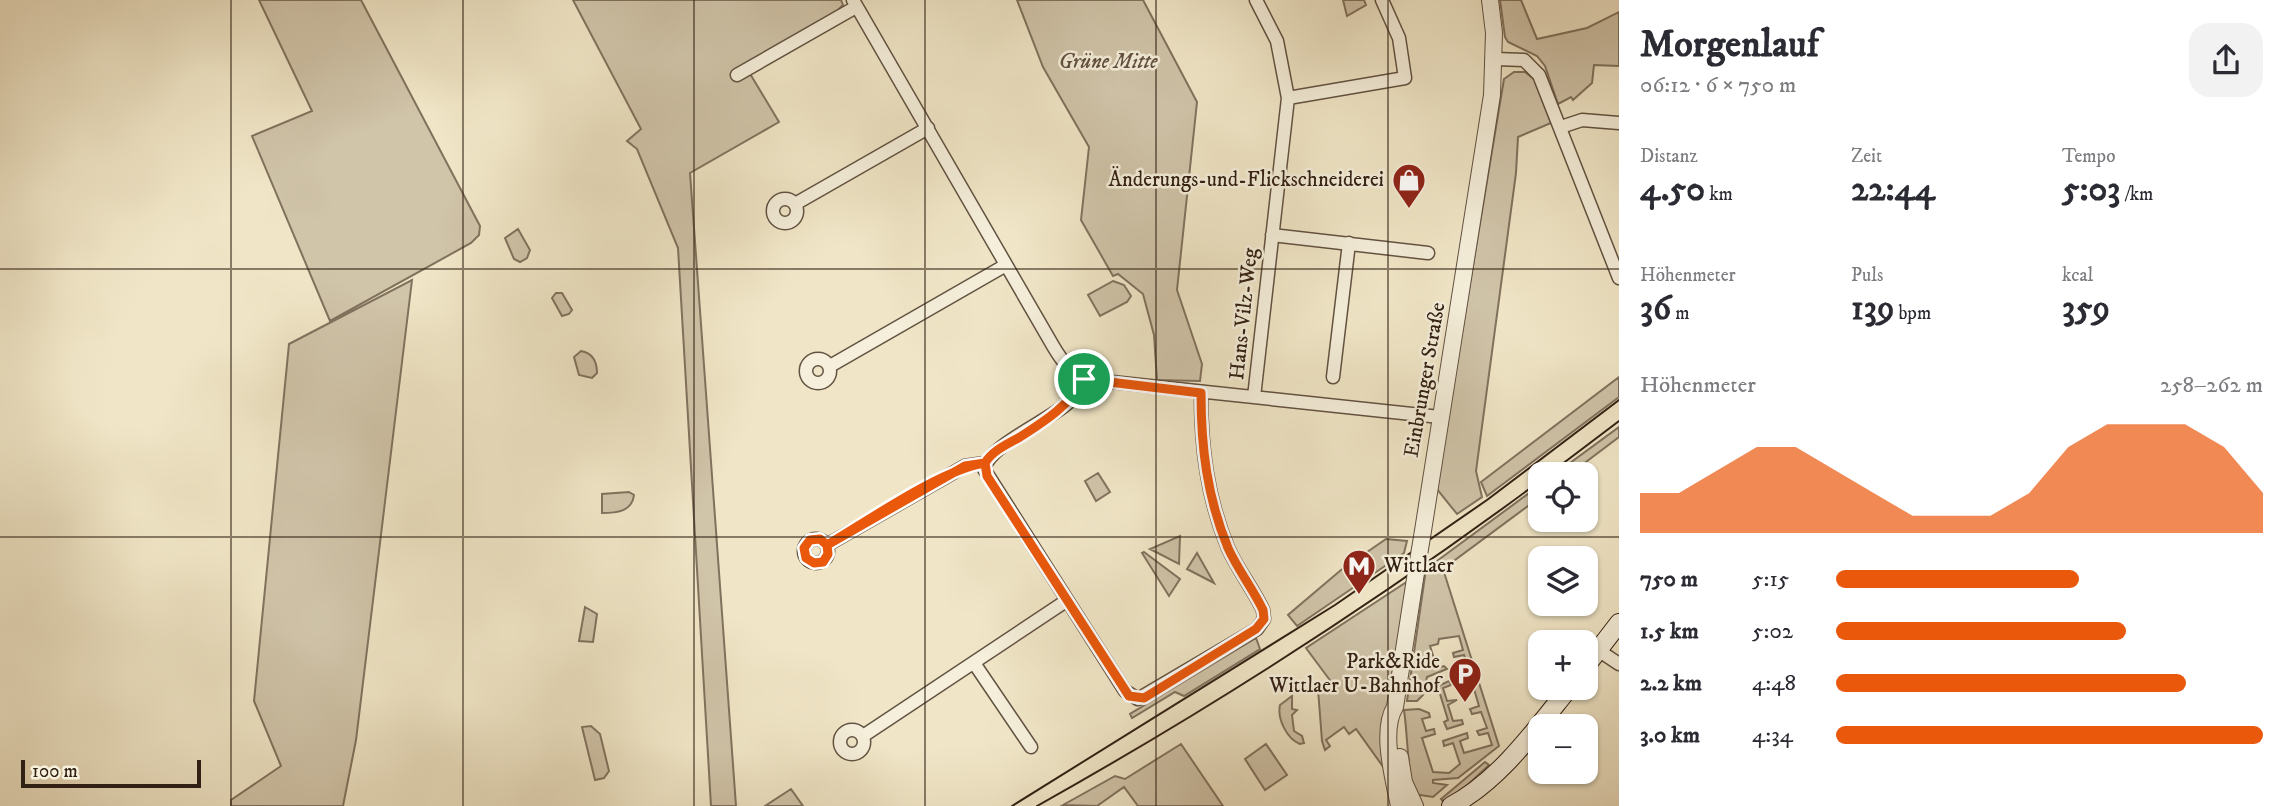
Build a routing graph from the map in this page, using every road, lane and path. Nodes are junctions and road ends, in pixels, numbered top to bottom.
1 (1256, 0) edge
2 (1382, 0) edge
3 (1489, 0) edge
4 (855, 3) edge
5 (1495, 60) junction
6 (737, 75) dead end
7 (1288, 98) junction
8 (1619, 123) edge
9 (1560, 127) junction
10 (928, 128) junction
11 (795, 204) dead end
12 (1272, 235) junction
13 (1349, 243) junction
14 (1428, 253) dead end
15 (1006, 265) junction
16 (1619, 278) edge
17 (830, 366) dead end
18 (1333, 377) dead end
19 (1084, 379) junction
20 (1201, 393) junction
21 (1254, 397) junction
22 (1440, 417) junction
23 (985, 463) junction
24 (827, 545) dead end
25 (1066, 601) junction
26 (1619, 623) edge
27 (1598, 650) joint
28 (974, 663) junction
29 (1619, 664) edge
30 (1559, 700) edge
31 (1395, 707) junction
32 (863, 736) dead end
33 (1031, 747) dead end
34 (1460, 803) edge
35 (1399, 806) edge
36 (1415, 806) edge

1 - 7 street, Hans-Vilz-Weg
2 - 7 street
3 - 5 street, Einbrunger Straße
4 - 6 street
4 - 10 street
5 - 9 street
5 - 22 street, Einbrunger Straße
7 - 12 street, Hans-Vilz-Weg
8 - 9 street
9 - 16 street
10 - 11 street
10 - 15 street
12 - 13 street, Hans-Vilz-Weg
12 - 21 street, Hans-Vilz-Weg
13 - 14 street, Hans-Vilz-Weg
13 - 18 street
15 - 17 street
15 - 19 street
19 - 20 street
19 - 23 street
20 - 21 street
20 - 25 street
21 - 22 street
22 - 31 street, Einbrunger Straße, bridge
23 - 24 street
23 - 25 street
25 - 28 street
26 - 27 main road
27 - 29 street
28 - 32 street
28 - 33 street
30 - 34 main road
31 - 35 street, Einbrunger Straße
31 - 36 street, Einbrunger Straße

